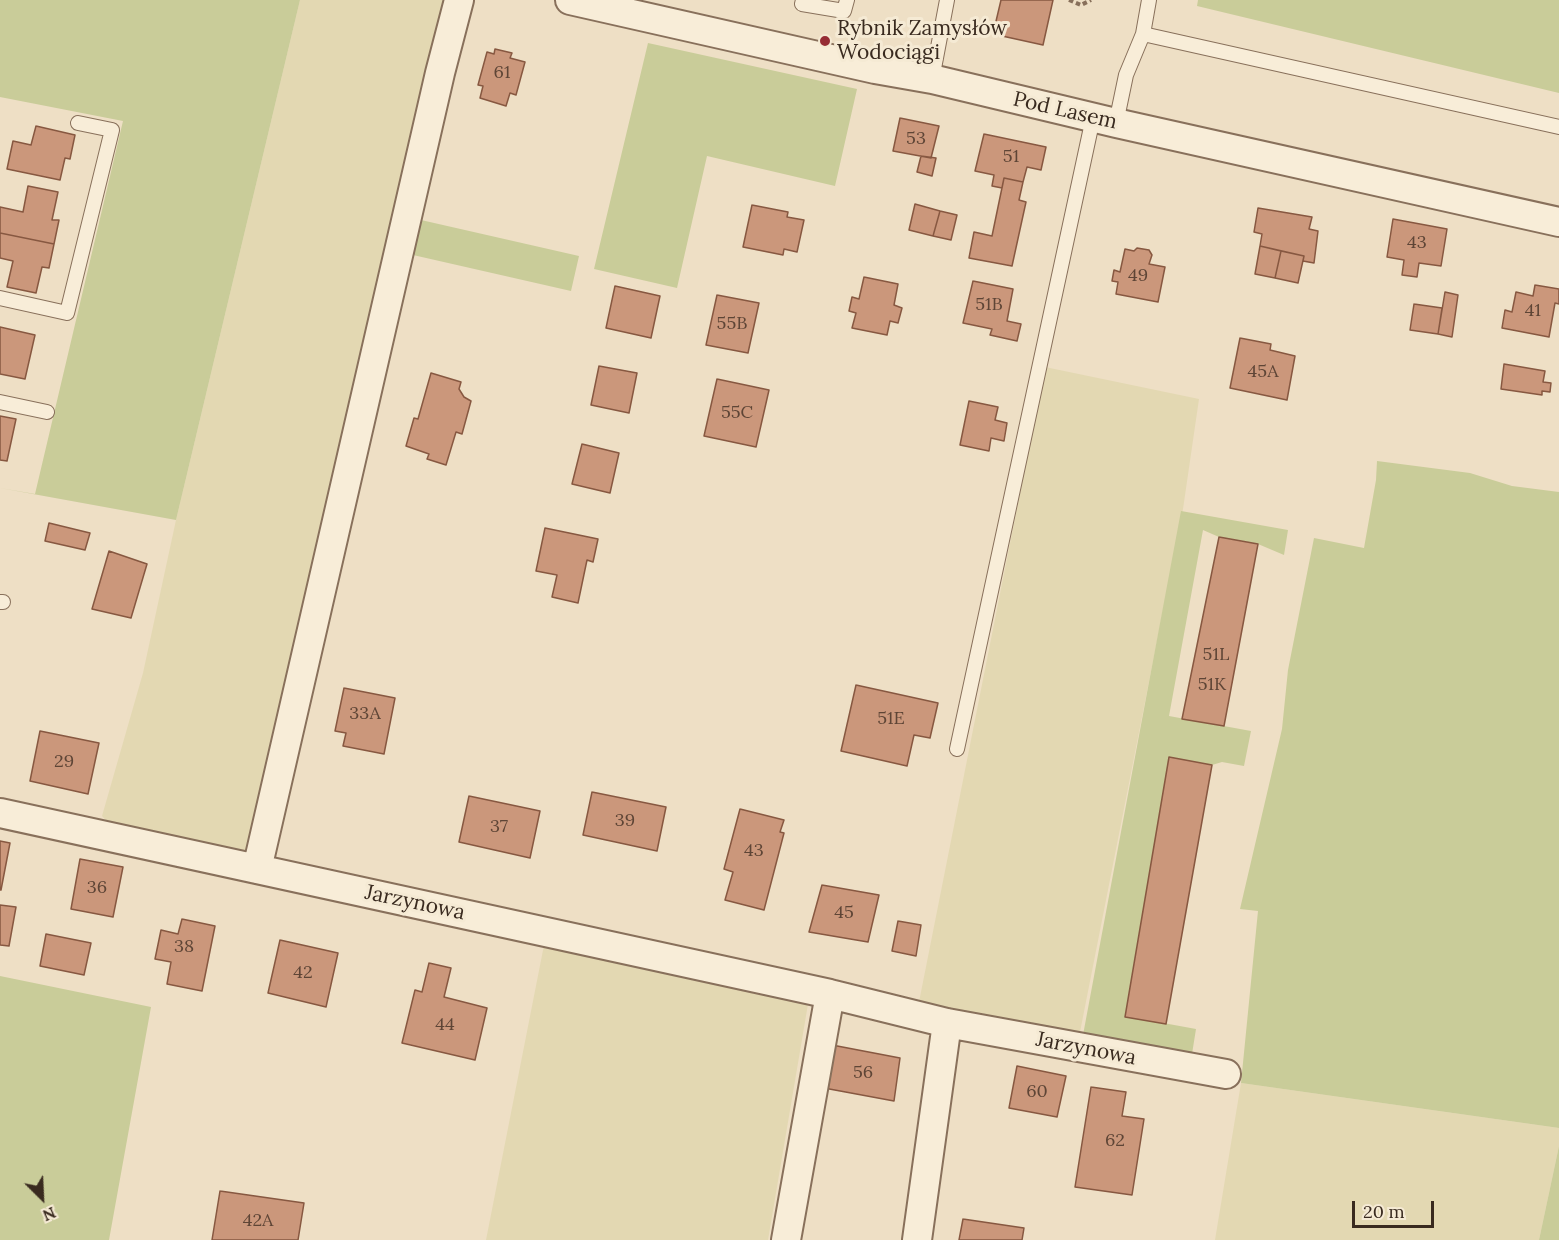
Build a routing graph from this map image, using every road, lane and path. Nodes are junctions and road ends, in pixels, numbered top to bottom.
1 (459, 0) edge
2 (570, 0) edge
3 (803, 0) edge
4 (847, 0) edge
5 (947, 0) edge
6 (1069, 0) edge
7 (1091, 0) edge
8 (1149, 0) edge
9 (1143, 34) junction
10 (932, 80) junction
11 (1105, 120) junction
12 (78, 123) dead end
13 (1559, 127) edge
14 (1559, 222) edge
15 (0, 298) edge
16 (0, 402) edge
17 (47, 412) dead end
18 (957, 749) dead end
19 (0, 813) edge
20 (257, 869) junction
21 (830, 994) junction
22 (947, 1023) junction
23 (1226, 1074) dead end
24 (786, 1240) edge
25 (917, 1240) edge

1 - 20 street
2 - 10 street, Pod Lasem
3 - 4 lane
5 - 10 lane
6 - 7 path
8 - 9 lane
9 - 11 lane
9 - 13 lane
10 - 11 street, Pod Lasem
11 - 14 street, Pod Lasem
11 - 18 lane
12 - 15 lane
16 - 17 lane
19 - 20 street, Jarzynowa
20 - 21 street, Jarzynowa
21 - 22 street, Jarzynowa
21 - 24 street
22 - 23 street, Jarzynowa
22 - 25 street

